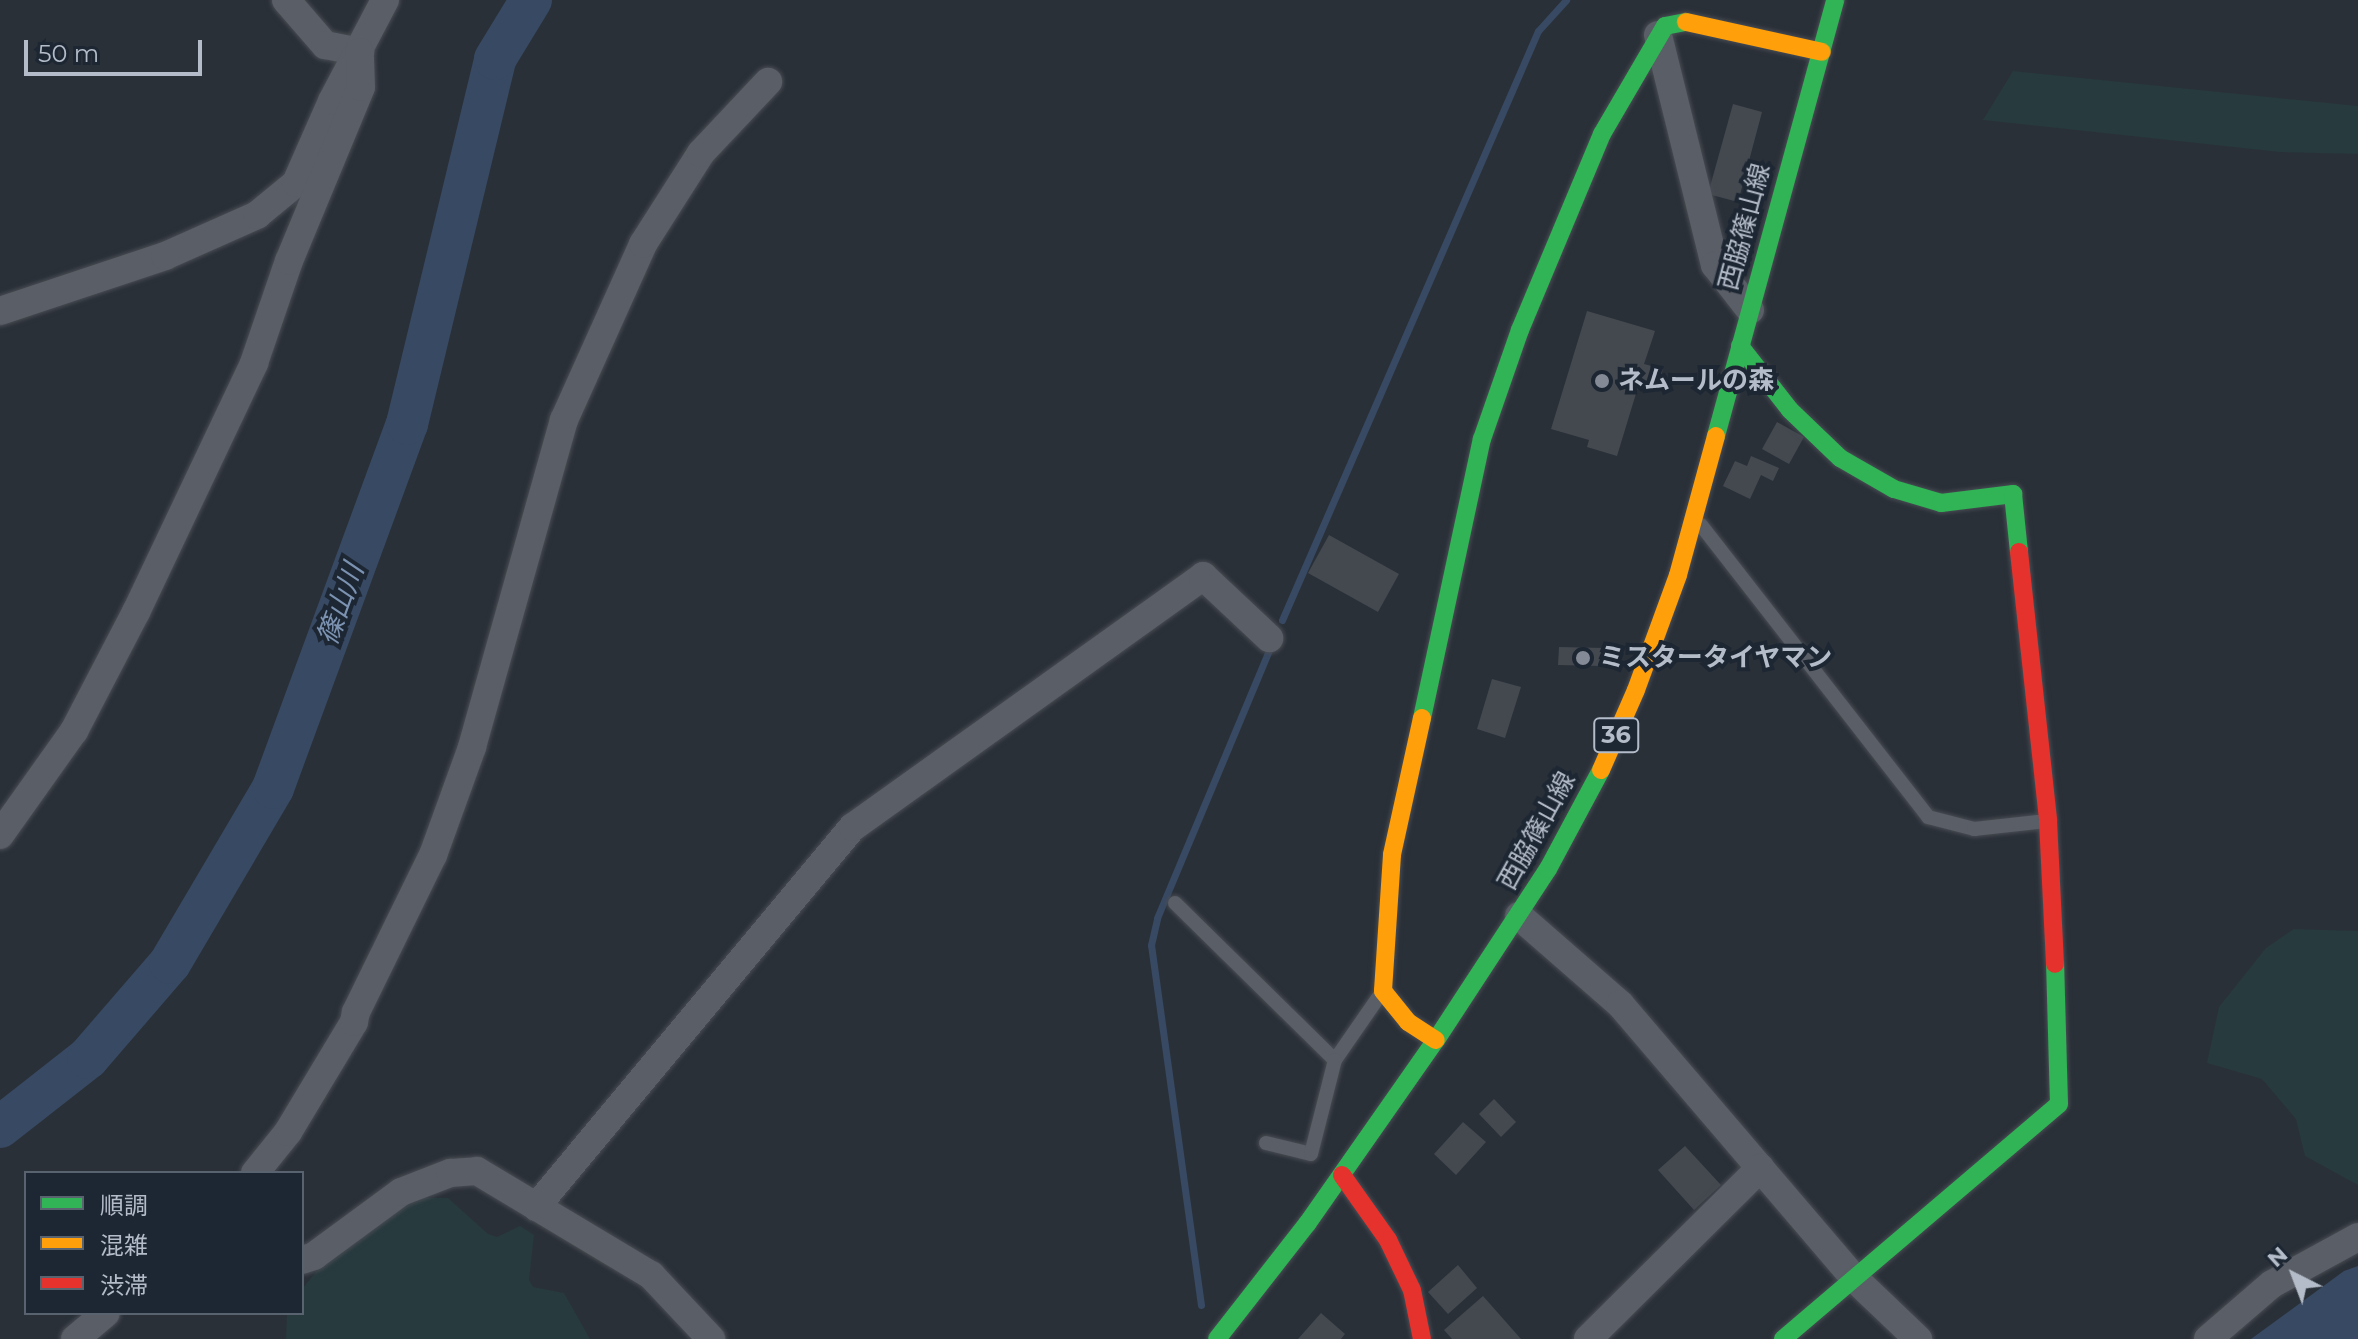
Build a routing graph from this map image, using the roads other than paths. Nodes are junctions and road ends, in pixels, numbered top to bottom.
1 (286, 0) edge
2 (385, 0) edge
3 (1835, 0) edge
4 (1658, 35) junction
5 (1823, 46) junction
6 (360, 52) junction
7 (768, 82) dead end
8 (1750, 310) junction
9 (0, 311) edge
10 (1740, 346) junction
11 (1694, 515) junction
12 (1269, 638) dead end
13 (2048, 821) junction
14 (0, 835) edge
15 (1175, 903) dead end
16 (1519, 916) junction
17 (1383, 991) junction
18 (1436, 1040) junction
19 (1335, 1060) junction
20 (1266, 1143) dead end
21 (1760, 1168) junction
22 (257, 1171) edge
23 (1342, 1175) junction
24 (536, 1207) junction
25 (2358, 1237) edge
26 (304, 1259) edge
27 (1856, 1280) junction
28 (104, 1315) edge
29 (75, 1339) edge
30 (711, 1339) edge
31 (1217, 1339) edge
32 (1422, 1339) edge
33 (1588, 1339) edge
34 (1783, 1339) edge
35 (1918, 1339) edge
36 (2208, 1339) edge

1 - 6 street
2 - 6 street
3 - 5 street, 西脇篠山線 / 36
4 - 5 street
4 - 8 street
4 - 17 street
5 - 8 street, 西脇篠山線 / 36
6 - 9 street
6 - 14 street
7 - 22 street
8 - 10 street, 西脇篠山線 / 36
10 - 11 street, 西脇篠山線 / 36
10 - 13 street
11 - 13 lane
11 - 16 street, 西脇篠山線 / 36
12 - 24 street
13 - 27 street
15 - 19 lane
16 - 18 street, 西脇篠山線 / 36
16 - 21 street
17 - 18 street
17 - 19 lane
18 - 23 street, 西脇篠山線 / 36
19 - 20 lane
21 - 27 street
21 - 33 street
23 - 31 street, 西脇篠山線 / 36
23 - 32 street
24 - 26 street
24 - 30 street
25 - 36 street
27 - 34 street
27 - 35 street
28 - 29 street

